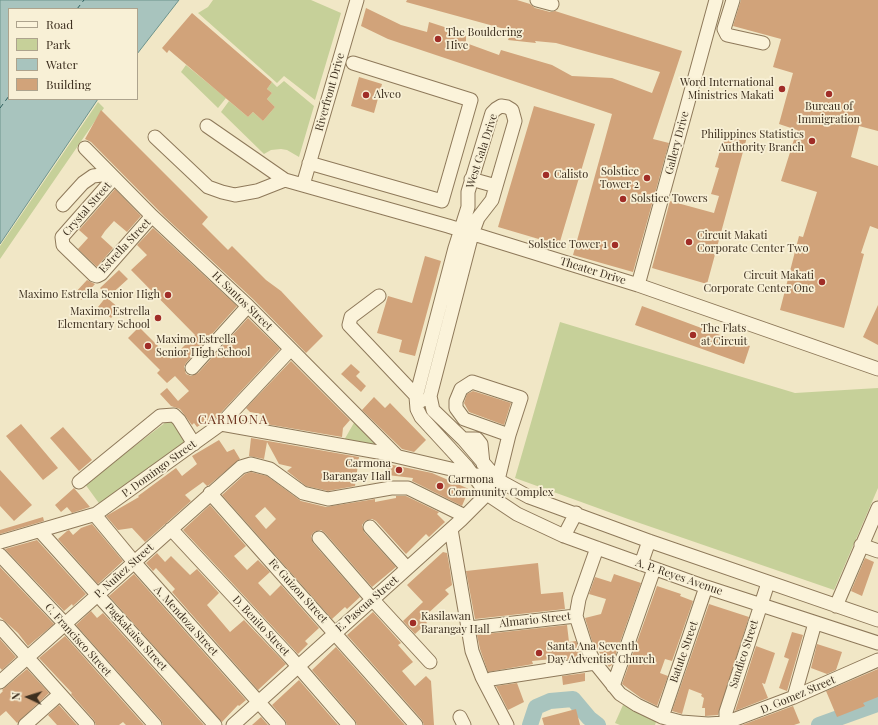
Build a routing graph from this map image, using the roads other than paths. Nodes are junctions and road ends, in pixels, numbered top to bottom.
1 (357, 0) edge
2 (716, 0) edge
3 (733, 0) edge
4 (763, 43) dead end
5 (353, 63) dead end
6 (207, 126) dead end
7 (155, 137) dead end
8 (85, 148) dead end
9 (309, 163) junction
10 (112, 176) junction
11 (471, 179) junction
12 (285, 180) junction
13 (303, 185) junction
14 (496, 186) junction
15 (63, 206) dead end
16 (152, 216) junction
17 (467, 232) junction
18 (97, 276) joint
19 (638, 286) junction
20 (379, 296) dead end
21 (248, 306) junction
22 (437, 344) junction
23 (290, 350) junction
24 (192, 368) dead end
25 (878, 369) edge
26 (416, 397) junction
27 (430, 404) junction
28 (221, 424) junction
29 (509, 435) junction
30 (194, 444) junction
31 (397, 456) junction
32 (472, 475) junction
33 (498, 480) junction
34 (79, 482) dead end
35 (210, 493) junction
36 (487, 494) junction
37 (529, 497) junction
38 (878, 508) edge
39 (517, 514) junction
40 (576, 514) junction
41 (95, 515) junction
42 (459, 522) junction
43 (370, 527) dead end
44 (172, 529) junction
45 (40, 531) junction
46 (564, 536) junction
47 (319, 538) dead end
48 (649, 541) junction
49 (0, 542) edge
50 (861, 545) junction
51 (597, 548) junction
52 (878, 551) edge
53 (0, 556) edge
54 (134, 562) junction
55 (641, 564) junction
56 (407, 568) junction
57 (654, 568) junction
58 (768, 583) junction
59 (706, 587) junction
60 (787, 590) junction
61 (98, 594) junction
62 (372, 599) junction
63 (760, 604) junction
64 (836, 606) junction
65 (779, 611) junction
66 (576, 616) junction
67 (878, 620) edge
68 (815, 623) junction
69 (65, 624) junction
70 (0, 627) edge
71 (469, 628) junction
72 (334, 633) junction
73 (878, 644) edge
74 (28, 658) junction
75 (878, 660) edge
76 (430, 662) dead end
77 (595, 664) junction
78 (298, 666) junction
79 (0, 682) edge
80 (485, 682) junction
81 (613, 686) junction
82 (60, 694) junction
83 (794, 697) junction
84 (259, 703) junction
85 (662, 717) junction
86 (726, 724) edge
87 (25, 725) edge
88 (87, 725) edge
89 (155, 725) edge
90 (215, 725) edge
91 (233, 725) edge
92 (279, 725) edge
93 (350, 725) edge
94 (416, 725) edge
95 (507, 725) edge

1 - 9 street, Riverfront Drive
2 - 19 street, Gallery Drive
3 - 4 street
5 - 9 street
6 - 12 street, Theater Drive
7 - 12 street
8 - 10 street, H. Santos Street
9 - 13 street, Riverfront Drive
10 - 15 street
10 - 16 street, H. Santos Street
10 - 18 street, Crystal Street
11 - 14 street
11 - 14 street, West Gala Drive
11 - 17 street, West Gala Drive
12 - 13 street, Theater Drive
13 - 17 street, Theater Drive
14 - 17 street, West Gala Drive
16 - 18 street, Estrella Street
16 - 21 street, H. Santos Street
17 - 19 street, Theater Drive
17 - 22 street, West Gala Drive
19 - 25 street, Theater Drive
20 - 26 street
21 - 23 street, H. Santos Street
21 - 24 street
22 - 26 street, West Gala Drive
22 - 27 street, West Gala Drive
23 - 28 street, P. Domingo Street
23 - 31 street, H. Santos Street
26 - 27 street
26 - 32 street
27 - 33 street
28 - 30 street, P. Domingo Street
28 - 31 street
29 - 29 street
29 - 33 street
30 - 34 street
30 - 41 street, P. Domingo Street
31 - 32 street
32 - 33 street
32 - 36 street
33 - 36 street, E. Pascua Street
33 - 37 street
35 - 42 street, P. Nuñez Street
35 - 44 street, P. Nuñez Street
35 - 72 street, Fe Guizon Street
36 - 39 street, A. P. Reyes Avenue
36 - 42 street, E. Pascua Street
37 - 39 street
37 - 40 street
38 - 50 street
39 - 46 street, A. P. Reyes Avenue
40 - 46 street
40 - 48 street
41 - 45 street, P. Domingo Street
41 - 54 street, A. Mendoza Street
42 - 56 street, E. Pascua Street
42 - 71 street
43 - 56 street
44 - 54 street, P. Nuñez Street
44 - 78 street, D. Benito Street
45 - 49 street, P. Domingo Street
45 - 61 street, Pagkakaisa Street
46 - 51 street, A. P. Reyes Avenue
47 - 62 street
48 - 55 street
48 - 58 street
50 - 52 street
50 - 64 street
51 - 55 street, A. P. Reyes Avenue
51 - 66 street, D. Gomez Street
53 - 69 street, C. Francisco Street
54 - 61 street, P. Nuñez Street
54 - 84 street, A. Mendoza Street
55 - 57 street, A. P. Reyes Avenue
56 - 62 street, E. Pascua Street
57 - 59 street, A. P. Reyes Avenue
57 - 81 street
58 - 60 street
58 - 63 street, Sandico Street
59 - 63 street, A. P. Reyes Avenue
59 - 85 street, Batute Street
60 - 64 street
60 - 65 street
61 - 69 street, P. Nuñez Street
61 - 90 street, Pagkakaisa Street
62 - 72 street, E. Pascua Street
62 - 76 street
63 - 65 street, A. P. Reyes Avenue
63 - 86 street, Sandico Street
64 - 67 street
65 - 68 street, A. P. Reyes Avenue
66 - 71 street, Almario Street
66 - 77 street, D. Gomez Street
68 - 73 street, A. P. Reyes Avenue
68 - 83 street
69 - 74 street, P. Nuñez Street
69 - 89 street, C. Francisco Street
70 - 74 street
71 - 80 street
72 - 78 street, E. Pascua Street
72 - 94 street, Fe Guizon Street
74 - 79 street, P. Nuñez Street
74 - 82 street
75 - 83 street, D. Gomez Street
77 - 80 street
77 - 81 street, D. Gomez Street
78 - 84 street, E. Pascua Street
78 - 93 street, D. Benito Street
80 - 95 street
81 - 85 street, D. Gomez Street
82 - 87 street
82 - 88 street
83 - 86 street, D. Gomez Street
84 - 91 street, E. Pascua Street
84 - 92 street, A. Mendoza Street
85 - 86 street, D. Gomez Street

